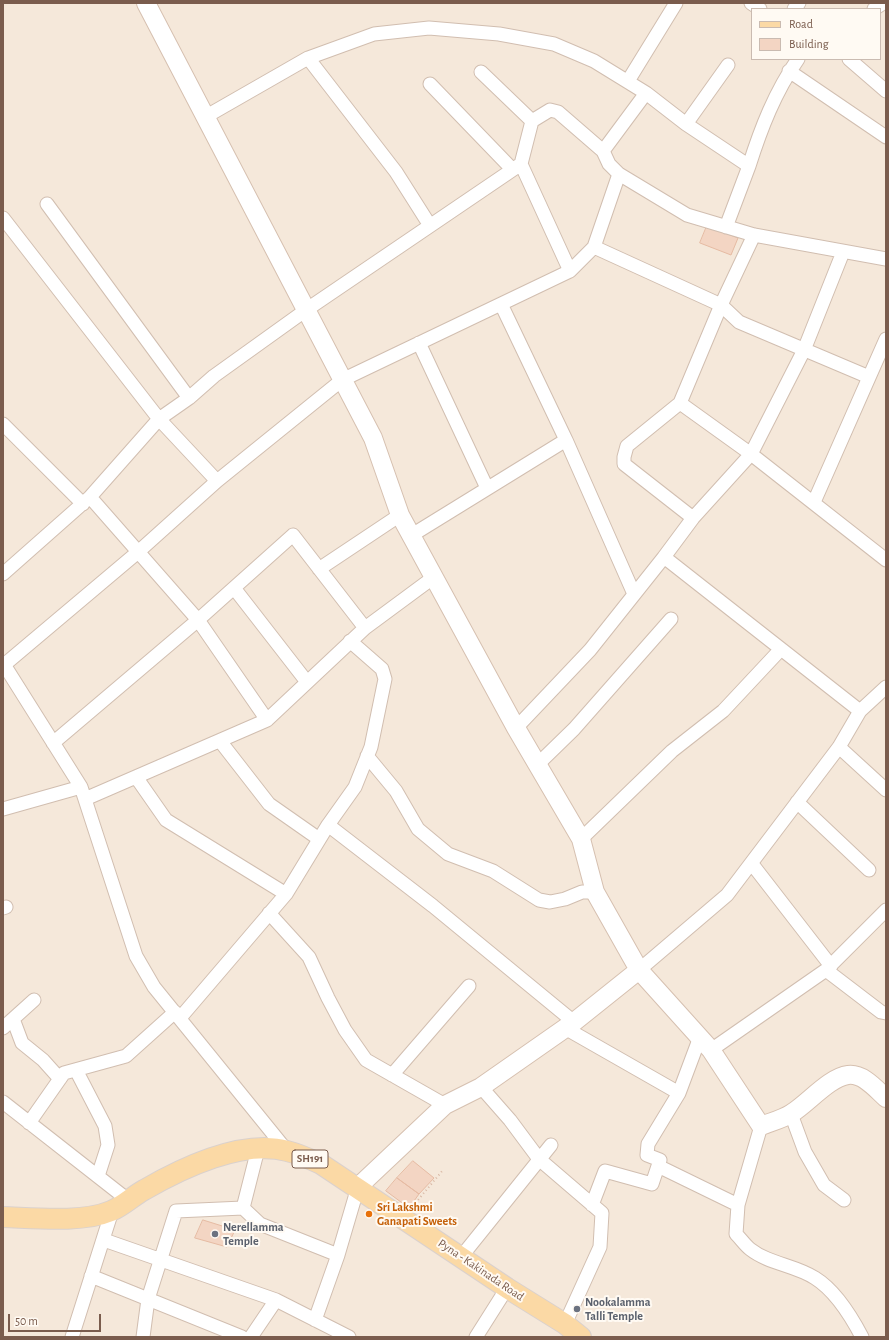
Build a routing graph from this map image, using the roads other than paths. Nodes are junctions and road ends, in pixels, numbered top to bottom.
1 (146, 3) edge
2 (676, 3) edge
3 (308, 58) junction
4 (797, 60) edge
5 (850, 60) edge
6 (728, 65) dead end
7 (789, 71) junction
8 (481, 72) dead end
9 (628, 81) junction
10 (430, 84) dead end
11 (886, 91) edge
12 (646, 93) junction
13 (205, 117) junction
14 (532, 122) junction
15 (686, 124) junction
16 (886, 137) edge
17 (602, 151) junction
18 (516, 166) junction
19 (749, 166) junction
20 (619, 174) junction
21 (47, 204) dead end
22 (3, 218) edge
23 (429, 224) junction
24 (726, 227) junction
25 (754, 236) junction
26 (594, 247) junction
27 (843, 252) junction
28 (886, 259) edge
29 (570, 271) junction
30 (501, 304) junction
31 (721, 305) junction
32 (306, 310) junction
33 (886, 339) edge
34 (419, 343) junction
35 (804, 350) junction
36 (869, 377) junction
37 (342, 380) junction
38 (189, 398) junction
39 (680, 404) junction
40 (159, 419) junction
41 (3, 424) edge
42 (566, 440) junction
43 (751, 454) junction
44 (217, 481) junction
45 (487, 488) junction
46 (86, 500) junction
47 (814, 502) junction
48 (400, 515) junction
49 (693, 518) junction
50 (412, 535) junction
51 (138, 552) junction
52 (664, 557) junction
53 (886, 559) edge
54 (319, 570) junction
55 (4, 573) edge
56 (434, 577) junction
57 (234, 588) junction
58 (634, 594) junction
59 (671, 618) dead end
60 (198, 620) junction
61 (365, 628) junction
62 (350, 642) junction
63 (781, 649) junction
64 (4, 664) edge
65 (307, 682) junction
66 (886, 687) edge
67 (860, 711) junction
68 (268, 720) junction
69 (516, 728) junction
70 (220, 741) junction
71 (53, 743) junction
72 (839, 747) junction
73 (367, 756) junction
74 (537, 765) junction
75 (136, 777) junction
76 (883, 782) edge
77 (83, 793) junction
78 (797, 802) junction
79 (3, 809) edge
80 (328, 825) junction
81 (319, 839) junction
82 (581, 839) junction
83 (752, 864) junction
84 (869, 870) dead end
85 (596, 892) junction
86 (286, 894) junction
87 (886, 910) edge
88 (269, 912) junction
89 (829, 968) junction
90 (639, 970) junction
91 (469, 986) dead end
92 (34, 1000) dead end
93 (886, 1013) edge
94 (178, 1015) junction
95 (13, 1019) junction
96 (570, 1025) junction
97 (3, 1028) edge
98 (706, 1043) junction
99 (76, 1070) junction
100 (392, 1075) junction
101 (60, 1079) junction
102 (480, 1087) junction
103 (679, 1093) junction
104 (886, 1098) edge
105 (3, 1102) edge
106 (445, 1105) junction
107 (791, 1114) junction
108 (29, 1123) junction
109 (761, 1126) junction
110 (551, 1146) dead end
111 (258, 1149) junction
112 (287, 1151) junction
113 (539, 1159) junction
114 (658, 1166) junction
115 (98, 1176) junction
116 (358, 1188) junction
117 (128, 1200) junction
118 (844, 1200) dead end
119 (592, 1205) junction
120 (738, 1205) junction
121 (243, 1208) junction
122 (112, 1211) junction
123 (3, 1217) edge
124 (104, 1240) junction
125 (338, 1254) junction
126 (461, 1257) junction
127 (162, 1260) junction
128 (91, 1276) junction
129 (507, 1288) junction
130 (148, 1299) junction
131 (276, 1300) junction
132 (315, 1320) junction
133 (565, 1324) junction
134 (72, 1337) edge
135 (143, 1337) edge
136 (242, 1337) edge
137 (252, 1337) edge
138 (350, 1337) edge
139 (476, 1337) edge
140 (581, 1337) edge
141 (862, 1337) edge

1 - 13 street
2 - 9 street
3 - 9 street
3 - 13 street
3 - 23 street
4 - 7 street
5 - 11 street
6 - 15 street
7 - 16 street
7 - 19 street
8 - 14 street
9 - 12 street
10 - 18 street
12 - 15 street
12 - 17 street
13 - 32 street
14 - 17 street
14 - 18 street
15 - 19 street
17 - 20 street
18 - 23 street
18 - 29 street
19 - 24 street
20 - 24 street
20 - 26 street
21 - 38 street
22 - 40 street
23 - 32 street
24 - 25 street
25 - 27 street
25 - 31 street
26 - 29 street
26 - 31 street
27 - 28 street
27 - 35 street
29 - 30 street
30 - 34 street
30 - 42 street
31 - 35 street
31 - 39 street
32 - 37 street
32 - 38 street
33 - 36 street
34 - 37 street
34 - 45 street
35 - 36 street
35 - 43 street
36 - 47 street
37 - 44 street
37 - 48 street
38 - 40 street
39 - 43 street
39 - 49 street
40 - 44 street
40 - 46 street
41 - 46 street
42 - 45 street
42 - 58 street
43 - 47 street
43 - 49 street
44 - 51 street
45 - 50 street
46 - 51 street
46 - 55 street
47 - 53 street
48 - 50 street
48 - 54 street
49 - 52 street
50 - 56 street
51 - 60 street
51 - 64 street
52 - 58 street
52 - 63 street
54 - 57 street
54 - 61 street
56 - 61 street
56 - 69 street
57 - 60 street
57 - 65 street
58 - 69 street
59 - 74 street
60 - 68 street
60 - 71 street
61 - 62 street
62 - 65 street
62 - 73 street
63 - 67 street
63 - 82 street
64 - 71 street
65 - 68 street
66 - 67 street
67 - 72 street
68 - 70 street
69 - 74 street
70 - 75 street
70 - 81 street
71 - 77 street
72 - 76 street
72 - 78 street
73 - 80 street
73 - 85 street
74 - 82 street
75 - 77 street
75 - 86 street
77 - 79 street
77 - 94 street
78 - 83 street
78 - 84 street
80 - 81 street
80 - 96 street
81 - 86 street
82 - 85 street
83 - 89 street
83 - 90 street
85 - 90 street
86 - 88 street
87 - 89 street
88 - 94 street
88 - 100 street
89 - 93 street
89 - 98 street
90 - 96 street
90 - 98 street
91 - 100 street
92 - 95 street
94 - 99 street
94 - 112 street
95 - 97 street
95 - 101 street
96 - 102 street
96 - 103 street
98 - 103 street
98 - 109 street
99 - 101 street
99 - 115 street
100 - 106 street
101 - 108 street
102 - 106 street
102 - 113 street
103 - 114 street
104 - 107 street
105 - 108 street
106 - 116 street
107 - 109 street
107 - 118 street
108 - 115 street
109 - 120 street
110 - 113 street
111 - 112 main road, Pyna - Kakinada Road / SH191
111 - 117 main road, Pyna - Kakinada Road / SH191
111 - 121 street
112 - 116 main road, Pyna - Kakinada Road / SH191
113 - 119 street
113 - 126 street
114 - 119 street
114 - 120 street
115 - 117 street
116 - 125 street
116 - 126 main road, Pyna - Kakinada Road / SH191
117 - 122 main road, Pyna - Kakinada Road / SH191
119 - 133 street
120 - 141 street
121 - 125 street
121 - 127 street
122 - 123 main road, Pyna - Kakinada Road / SH191
122 - 124 street
124 - 127 street
124 - 128 street
125 - 132 street
126 - 129 main road, Pyna - Kakinada Road / SH191
127 - 130 street
127 - 131 street
128 - 130 street
128 - 134 street
129 - 133 main road, Pyna - Kakinada Road / SH191
129 - 139 street
130 - 135 street
130 - 136 street
131 - 132 street
131 - 137 street
132 - 138 street
133 - 140 main road, Pyna - Kakinada Road / SH191

